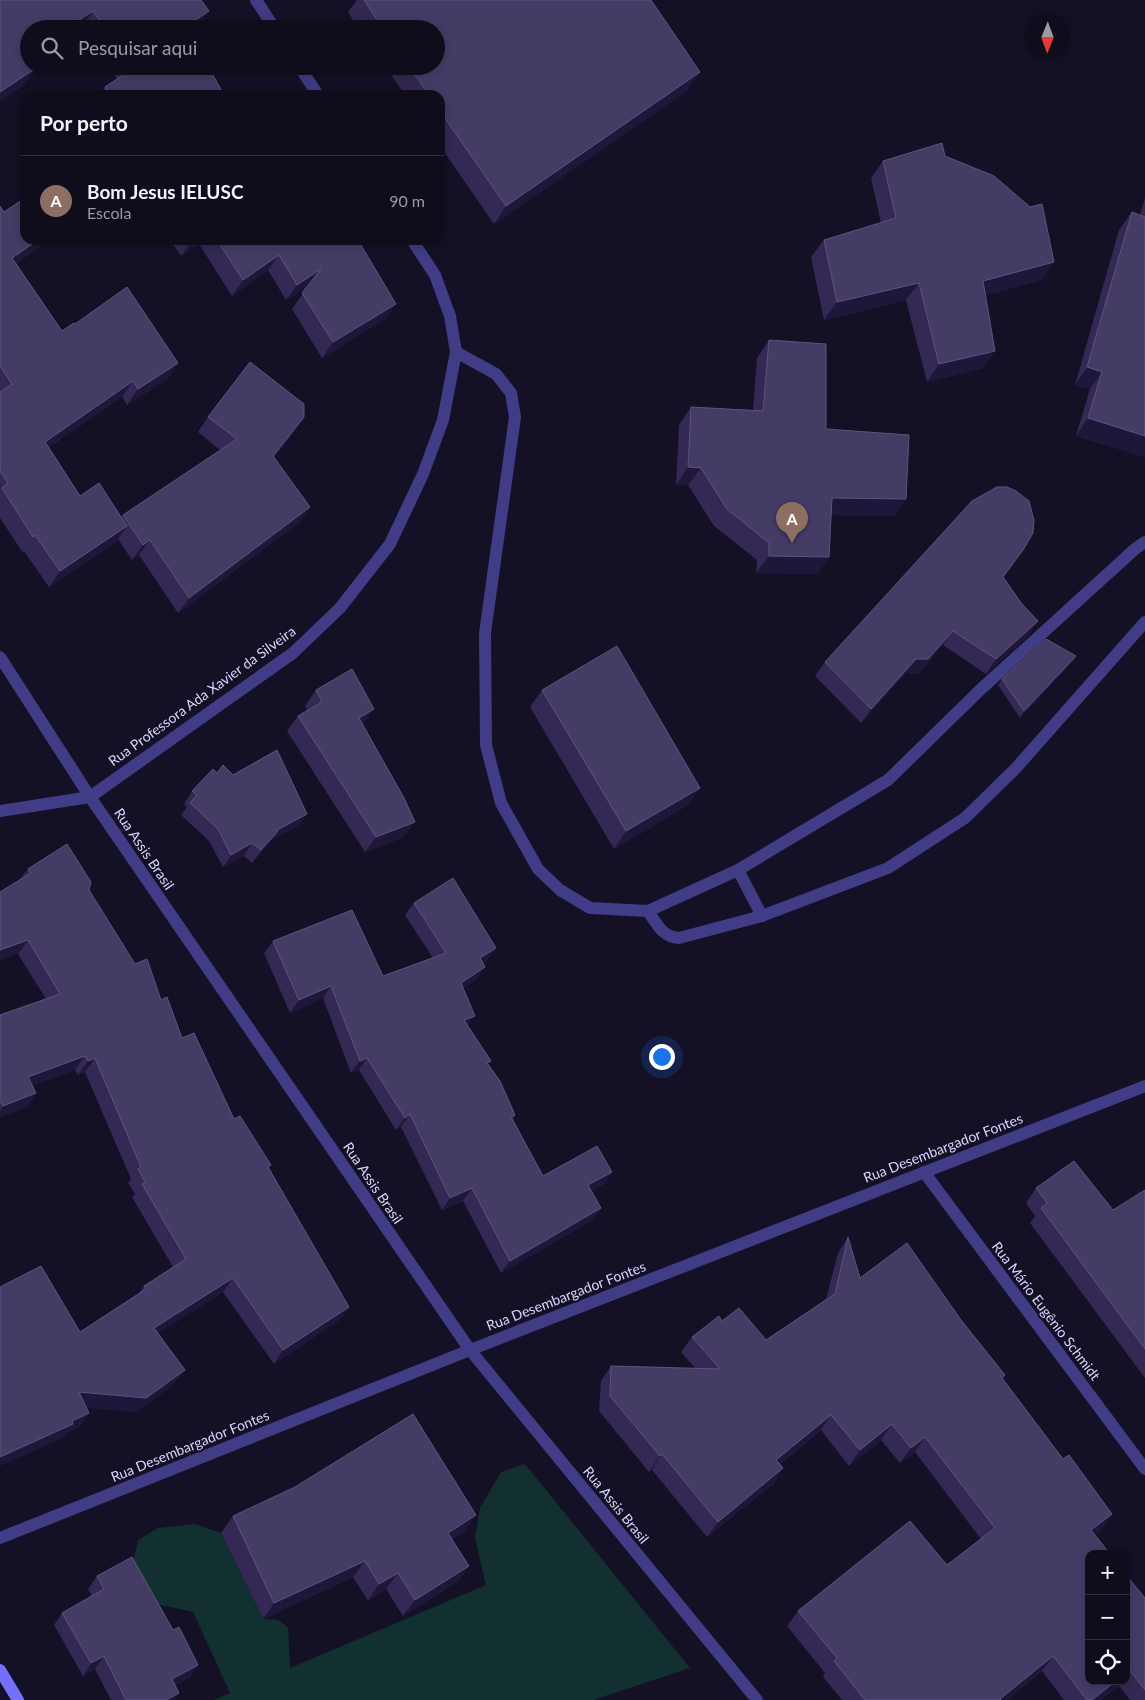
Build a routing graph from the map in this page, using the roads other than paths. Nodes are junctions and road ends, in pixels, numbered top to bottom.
1 (257, 0) edge
2 (269, 20) edge
3 (305, 75) edge
4 (315, 90) edge
5 (415, 245) edge
6 (456, 352) junction
7 (1145, 542) edge
8 (1145, 622) edge
9 (0, 657) edge
10 (90, 797) junction
11 (0, 811) edge
12 (738, 870) junction
13 (648, 911) junction
14 (762, 916) junction
15 (1145, 1086) edge
16 (924, 1172) junction
17 (470, 1350) junction
18 (1145, 1469) edge
19 (0, 1538) edge
20 (0, 1670) edge
21 (18, 1700) edge
22 (757, 1700) edge

1 - 2 street
3 - 4 street
5 - 6 street, Rua Professora Ada Xavier da Silveira
6 - 10 street, Rua Professora Ada Xavier da Silveira
6 - 13 street
7 - 12 street
8 - 14 street
9 - 10 street, Rua Assis Brasil
10 - 11 street, Rua Professora Ada Xavier da Silveira
10 - 17 street, Rua Assis Brasil
12 - 13 street
12 - 14 street
13 - 14 street
15 - 16 street, Rua Desembargador Fontes
16 - 17 street, Rua Desembargador Fontes
16 - 18 street, Rua Mário Eugênio Schmidt
17 - 19 street, Rua Desembargador Fontes
17 - 22 street, Rua Assis Brasil
20 - 21 street

